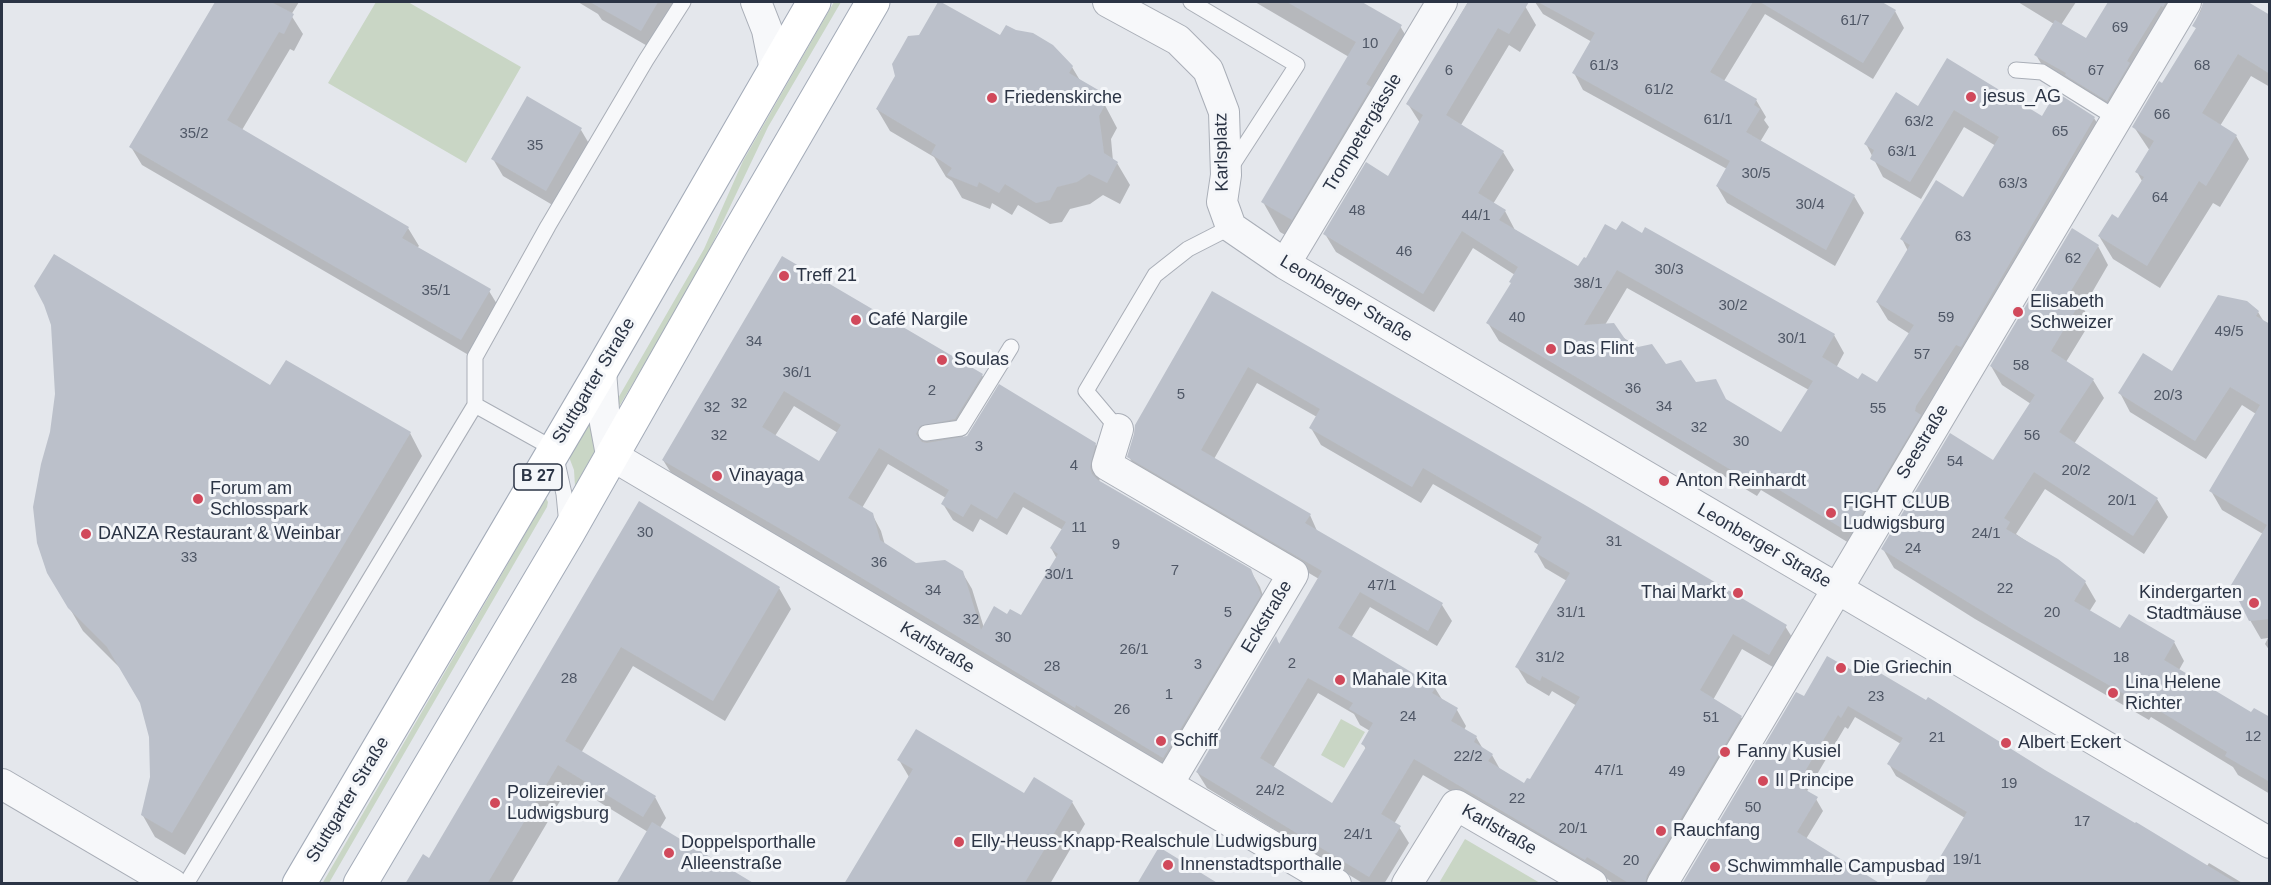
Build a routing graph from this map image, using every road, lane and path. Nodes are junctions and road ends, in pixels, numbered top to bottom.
1 (683, 2) edge
2 (756, 2) edge
3 (814, 2) edge
4 (1108, 2) edge
5 (1191, 2) edge
6 (1442, 2) edge
7 (2186, 2) edge
8 (869, 5) edge
9 (775, 70) junction
10 (2016, 70) dead end
11 (2116, 118) junction
12 (1226, 175) junction
13 (1231, 227) junction
14 (1285, 264) junction
15 (1011, 347) dead end
16 (601, 371) junction
17 (475, 405) junction
18 (1118, 429) joint
19 (926, 433) dead end
20 (554, 449) junction
21 (611, 455) junction
22 (568, 533) junction
23 (1837, 588) junction
24 (2, 784) edge
25 (1168, 784) junction
26 (2270, 843) edge
27 (172, 884) edge
28 (186, 884) edge
29 (299, 884) edge
30 (360, 884) edge
31 (1336, 884) edge
32 (1407, 884) edge
33 (1592, 884) edge
34 (1662, 884) edge

1 - 17 lane
2 - 9 street
3 - 9 main road, Stuttgarter Straße / B 27
4 - 12 street, Karlsplatz
5 - 12 lane
6 - 14 street, Trompetergässle
7 - 11 street, Seestraße
8 - 21 main road, B 27
9 - 16 main road, Stuttgarter Straße / B 27
10 - 11 lane
11 - 23 street, Seestraße
12 - 13 street, Karlsplatz
13 - 14 street, Leonberger Straße
13 - 18 lane
14 - 23 street, Leonberger Straße
15 - 19 lane
16 - 20 main road, Stuttgarter Straße / B 27
16 - 21 street
17 - 20 lane
17 - 28 lane
18 - 25 street, Eckstraße
20 - 22 lane
20 - 29 main road, Stuttgarter Straße / B 27
21 - 22 main road, B 27
21 - 25 street, Karlstraße
22 - 30 main road, B 27
23 - 26 street, Leonberger Straße
23 - 34 street, Seestraße
24 - 27 street
25 - 31 street, Karlstraße
32 - 33 street, Karlstraße

